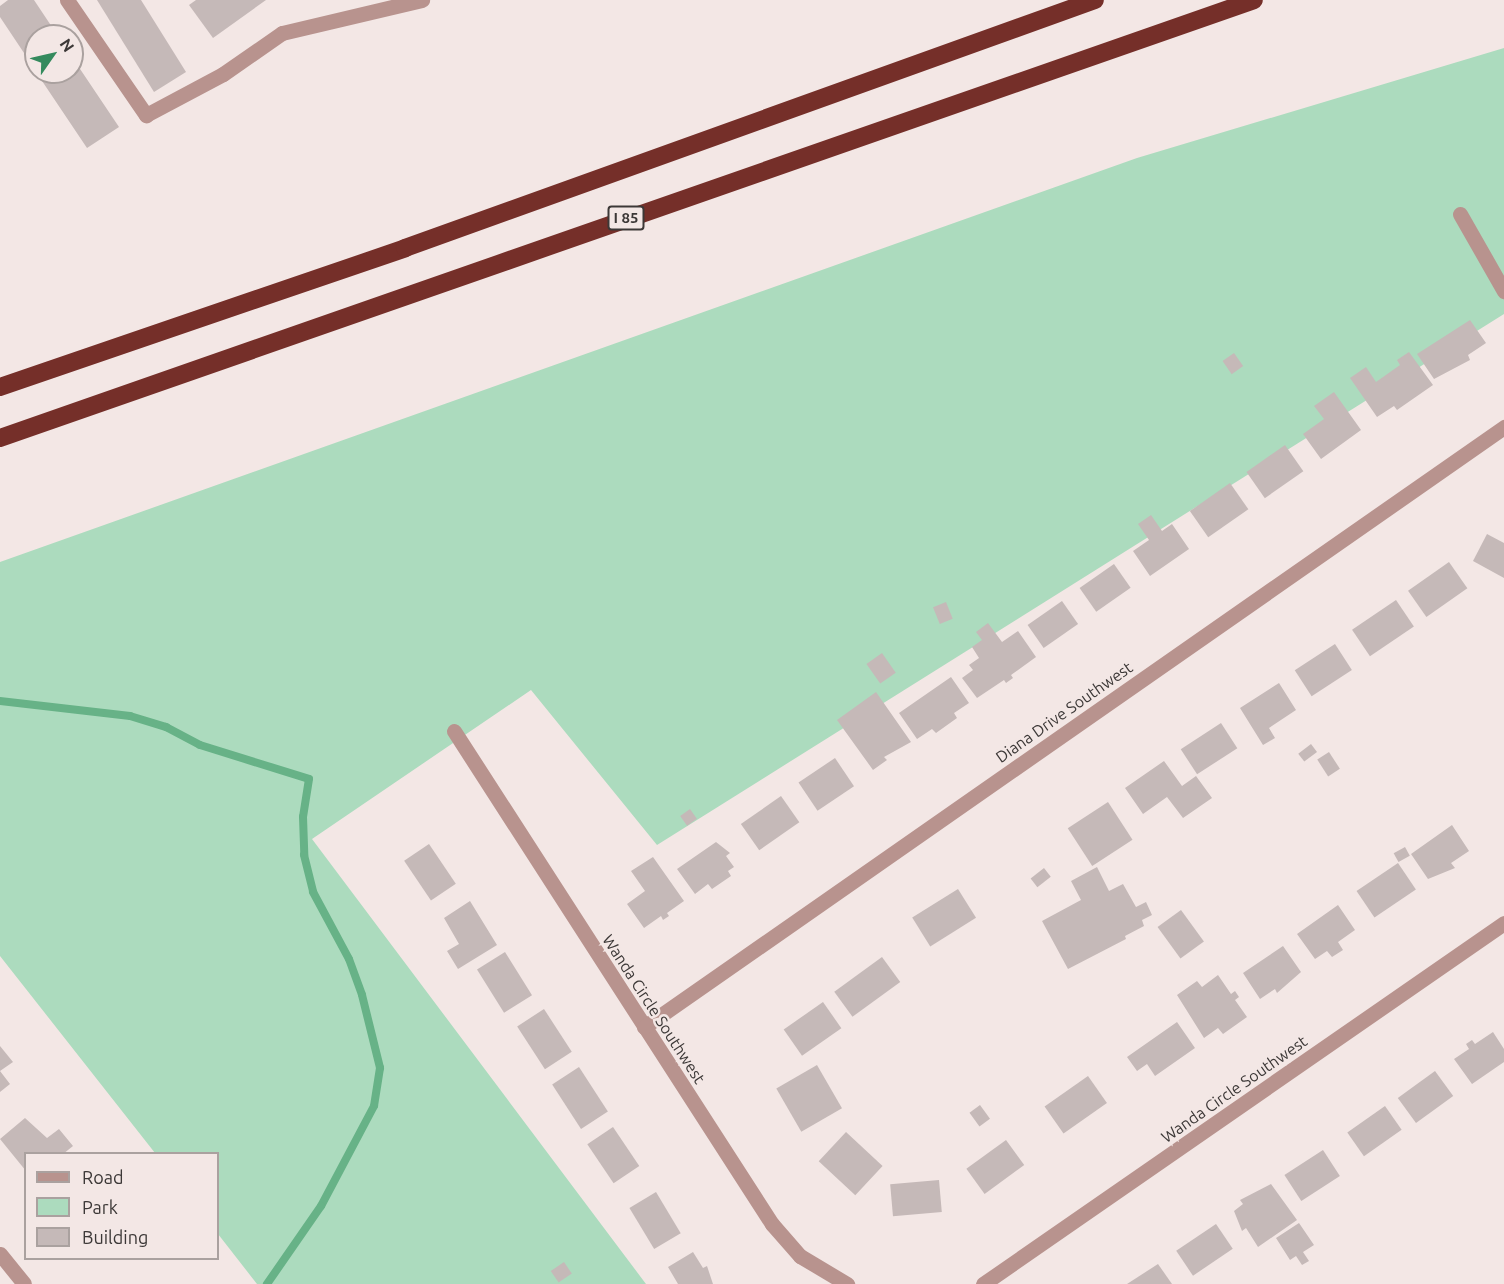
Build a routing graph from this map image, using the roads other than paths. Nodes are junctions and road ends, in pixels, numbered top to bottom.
1 (67, 0) edge
2 (422, 0) edge
3 (1095, 0) edge
4 (1254, 0) edge
5 (1460, 214) dead end
6 (1504, 291) edge
7 (0, 387) edge
8 (1504, 427) edge
9 (0, 438) edge
10 (454, 731) dead end
11 (1504, 923) edge
12 (644, 1027) junction
13 (0, 1254) edge
14 (24, 1284) edge
15 (847, 1284) edge
16 (983, 1284) edge

1 - 2 street
3 - 7 highway
4 - 9 highway, I 85
5 - 6 street
8 - 12 street, Diana Drive Southwest
10 - 12 street, Wanda Circle Southwest
11 - 16 street, Wanda Circle Southwest
12 - 15 street, Wanda Circle Southwest
13 - 14 street

